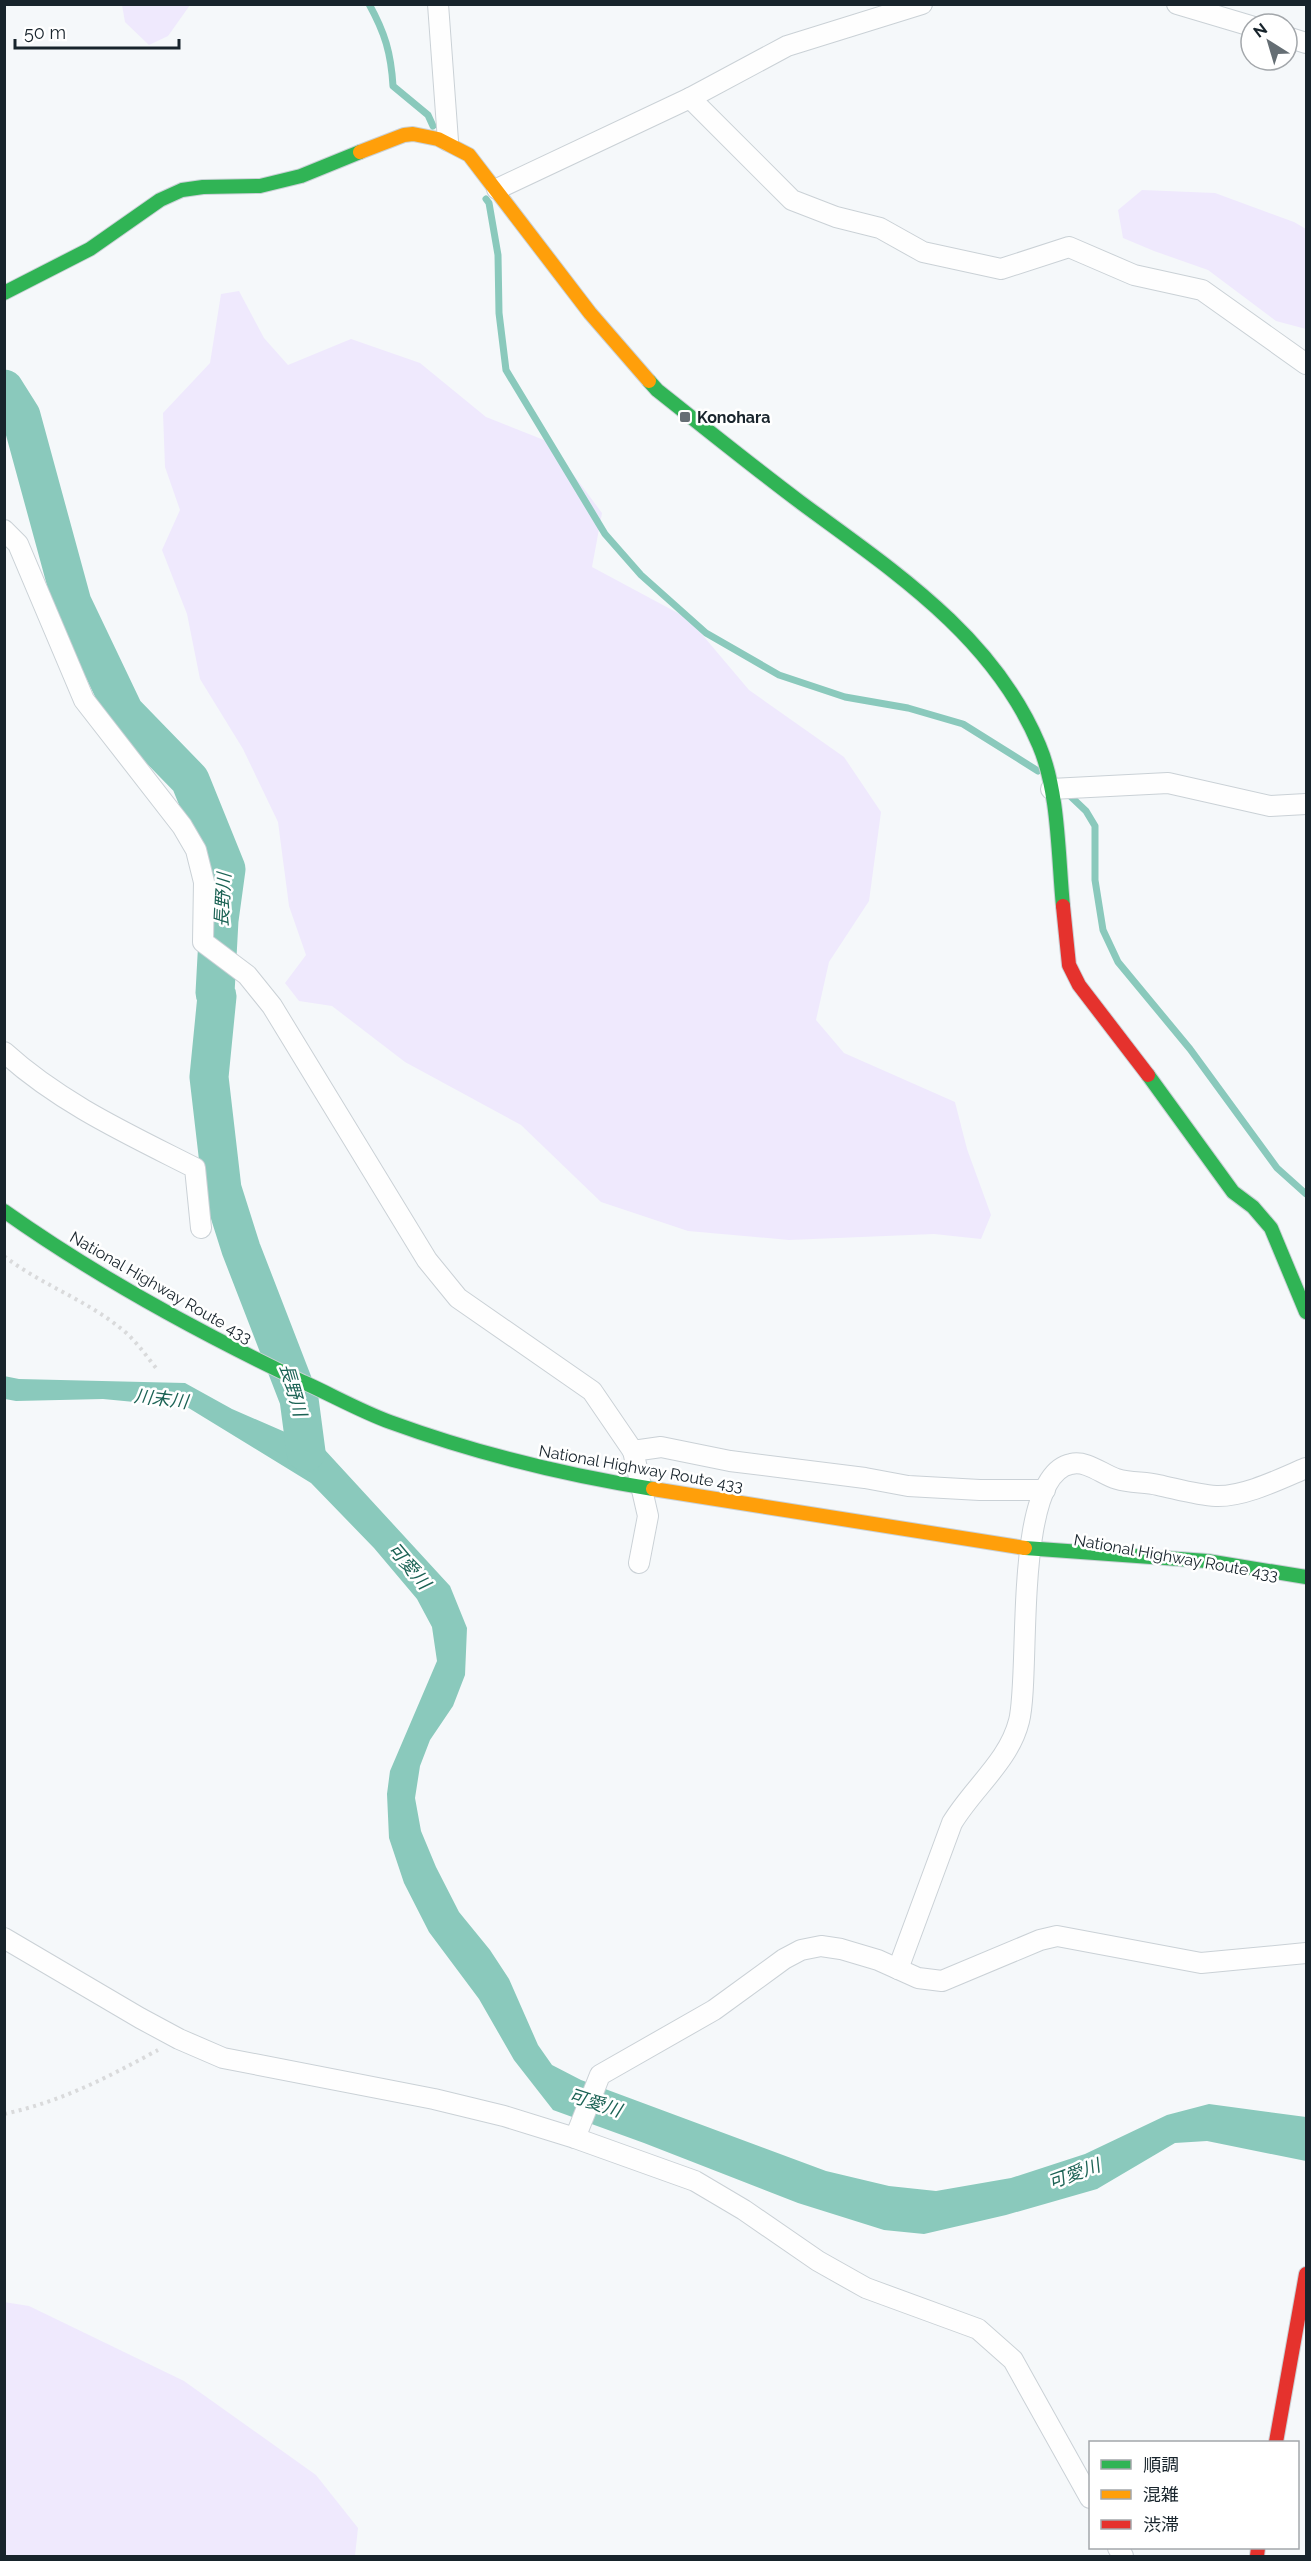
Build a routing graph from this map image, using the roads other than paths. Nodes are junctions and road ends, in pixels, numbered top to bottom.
1 (438, 4) edge
2 (922, 4) edge
3 (1177, 4) edge
4 (1239, 22) edge
5 (690, 98) junction
6 (447, 141) junction
7 (497, 189) junction
8 (4, 293) edge
9 (1306, 364) edge
10 (4, 530) edge
11 (1051, 789) junction
12 (1306, 804) edge
13 (4, 1052) edge
14 (4, 1211) edge
15 (201, 1228) dead end
16 (1306, 1312) edge
17 (633, 1451) junction
18 (1306, 1468) edge
19 (640, 1487) junction
20 (1045, 1490) junction
21 (1035, 1549) junction
22 (639, 1563) dead end
23 (1164, 1572) dead end
24 (1306, 1576) edge
25 (4, 1938) edge
26 (1306, 1953) edge
27 (898, 1969) junction
28 (578, 2130) junction
29 (1306, 2274) edge
30 (1276, 2441) edge
31 (1089, 2496) edge

1 - 6 street
2 - 5 street
3 - 4 street
5 - 7 street
5 - 9 street
6 - 7 main road
6 - 8 main road
7 - 11 main road
10 - 17 street
11 - 12 street
11 - 16 main road
13 - 15 street
14 - 19 main road, National Highway Route 433
17 - 19 street
17 - 20 street
18 - 20 street
19 - 21 main road, National Highway Route 433
19 - 22 street
20 - 21 street
21 - 23 main road, National Highway Route 433
21 - 24 main road, National Highway Route 433
21 - 27 street
25 - 28 street
26 - 27 street
27 - 28 street
28 - 31 street
29 - 30 main road

